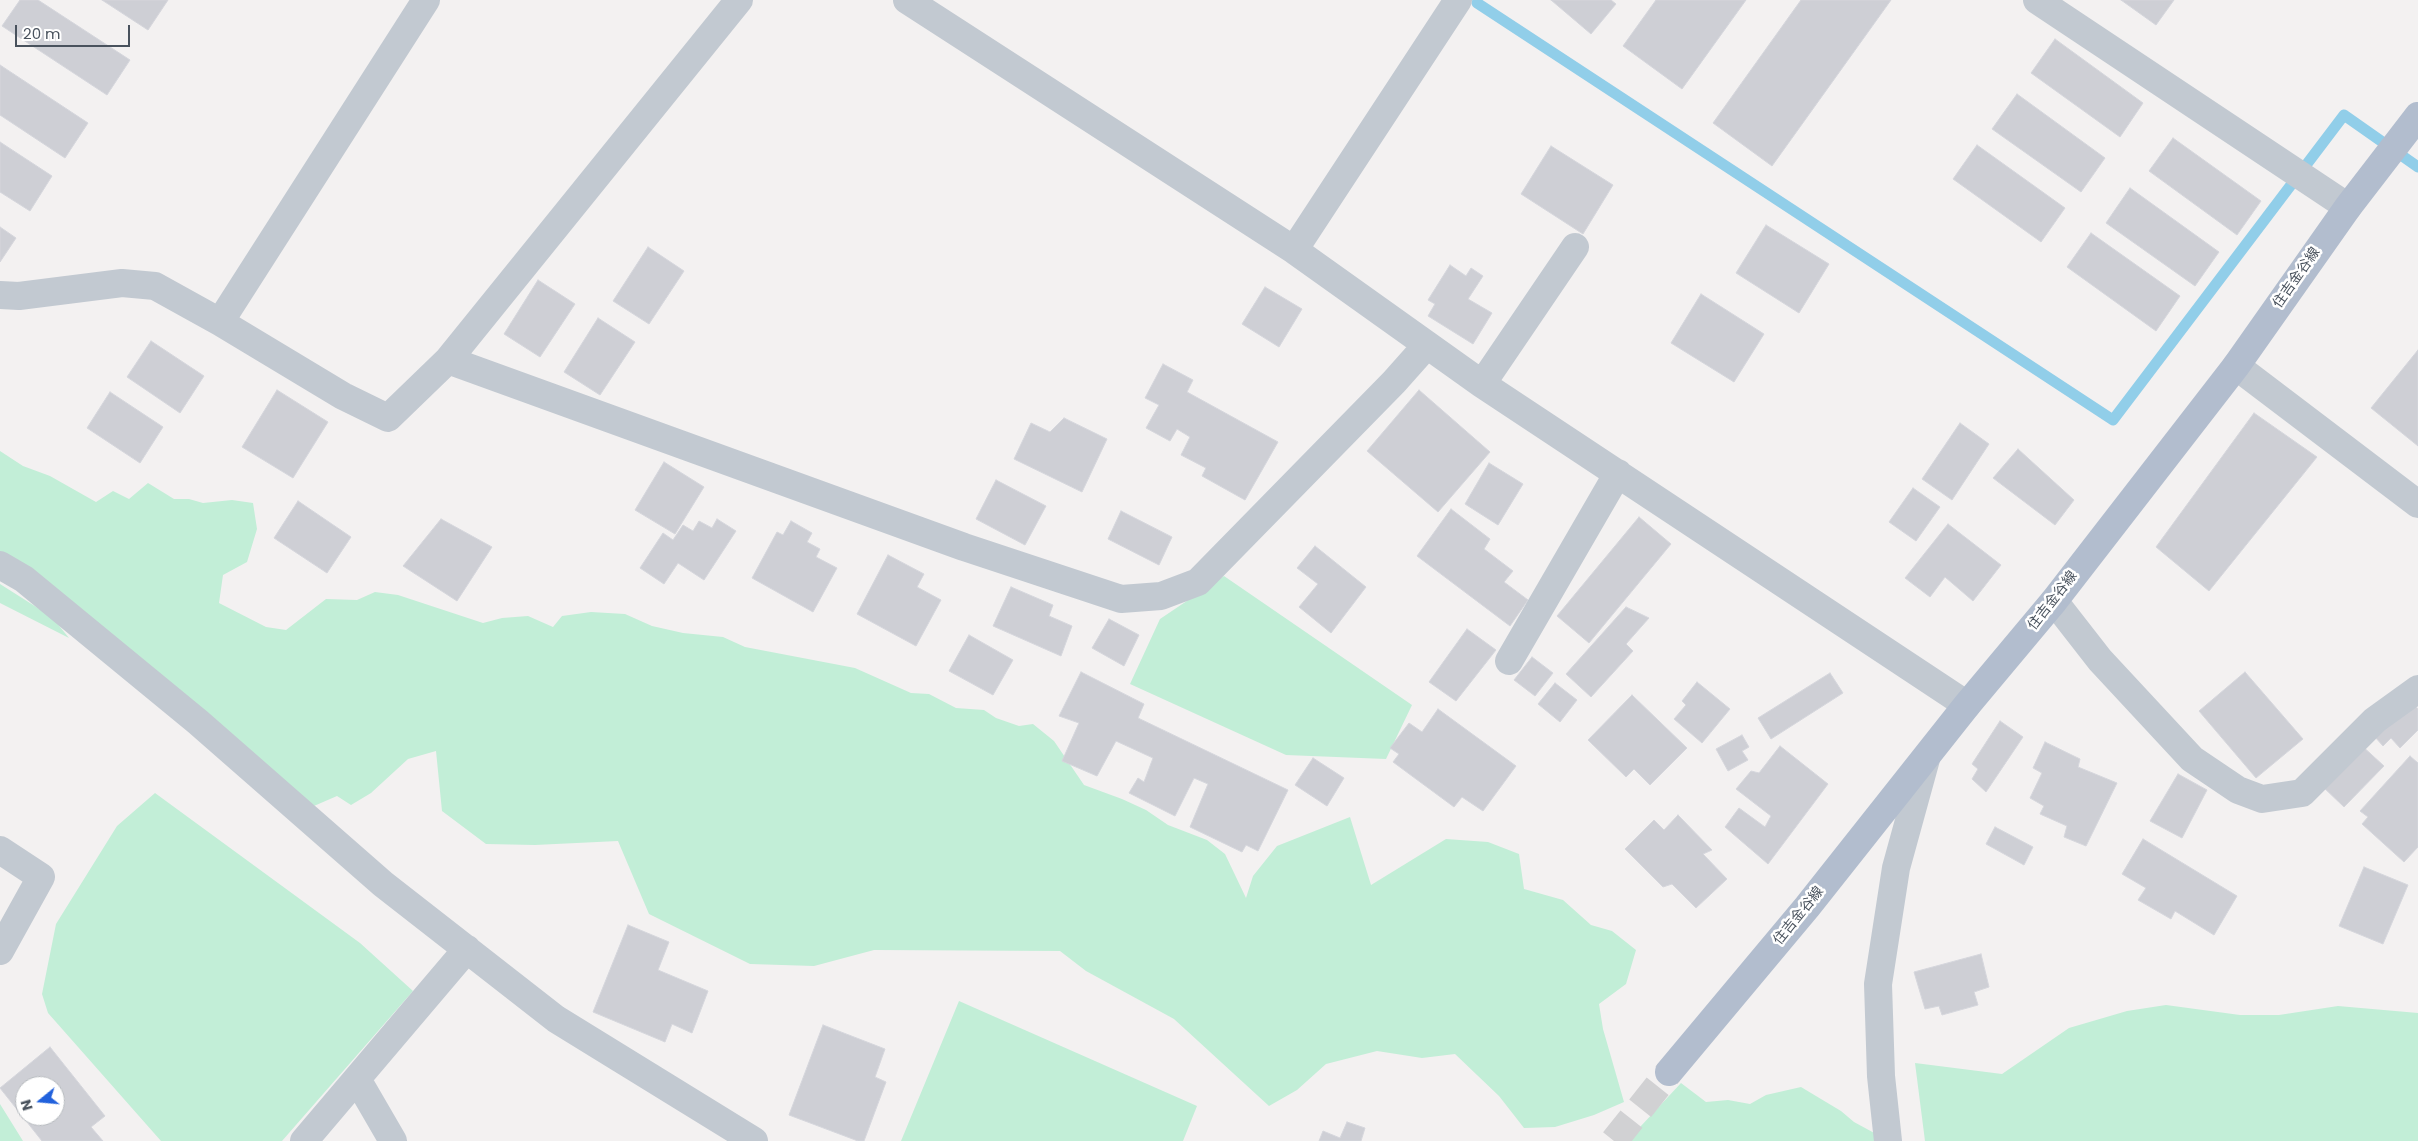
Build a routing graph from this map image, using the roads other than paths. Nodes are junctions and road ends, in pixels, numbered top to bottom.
1 (426, 0) edge
2 (739, 0) edge
3 (907, 0) edge
4 (1458, 0) edge
5 (2037, 0) edge
6 (2414, 128) edge
7 (2348, 207) junction
8 (1574, 247) dead end
9 (1294, 250) junction
10 (0, 295) edge
11 (220, 322) junction
12 (1426, 346) junction
13 (448, 360) junction
14 (2236, 366) junction
15 (1482, 384) junction
16 (1618, 473) junction
17 (2418, 504) edge
18 (0, 566) edge
19 (2054, 600) junction
20 (1509, 661) dead end
21 (2418, 689) edge
22 (1967, 705) junction
23 (1926, 759) junction
24 (0, 850) edge
25 (466, 949) junction
26 (0, 951) edge
27 (1669, 1072) tunnel mouth
28 (357, 1079) junction
29 (750, 1140) edge
30 (304, 1141) edge
31 (393, 1141) edge
32 (1888, 1141) edge

1 - 11 street
2 - 13 street
3 - 9 street
4 - 9 street
5 - 7 street
6 - 7 main road, 住吉金谷線
7 - 14 main road, 住吉金谷線
8 - 15 street
9 - 12 street
10 - 11 street
11 - 13 street
12 - 13 street
12 - 15 street
14 - 17 street
14 - 19 main road, 住吉金谷線
15 - 16 street
16 - 20 street
16 - 22 street
18 - 25 street
19 - 21 street
19 - 22 main road, 住吉金谷線
22 - 23 main road, 住吉金谷線
23 - 27 main road, 住吉金谷線
23 - 32 street
24 - 26 street
25 - 28 street
25 - 29 street
28 - 30 street
28 - 31 street

